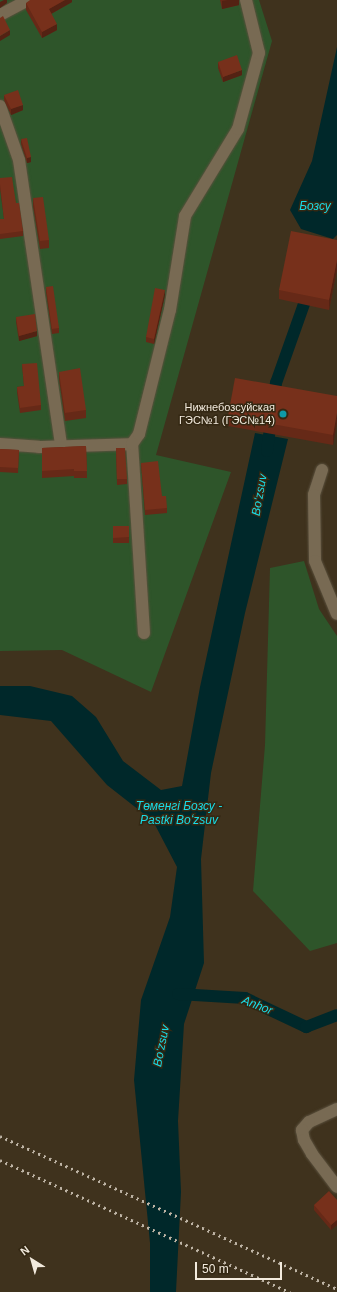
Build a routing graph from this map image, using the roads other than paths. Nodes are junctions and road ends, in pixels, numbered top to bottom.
1 (28, 0) edge
2 (246, 0) edge
3 (0, 15) edge
4 (0, 106) edge
5 (0, 444) edge
6 (132, 444) junction
7 (61, 445) junction
8 (322, 470) dead end
9 (337, 614) edge
10 (144, 633) dead end
11 (337, 1109) edge
12 (337, 1187) edge

1 - 3 street
2 - 6 street
4 - 7 street
5 - 7 street
6 - 7 street
6 - 10 street
8 - 9 street
11 - 12 street

